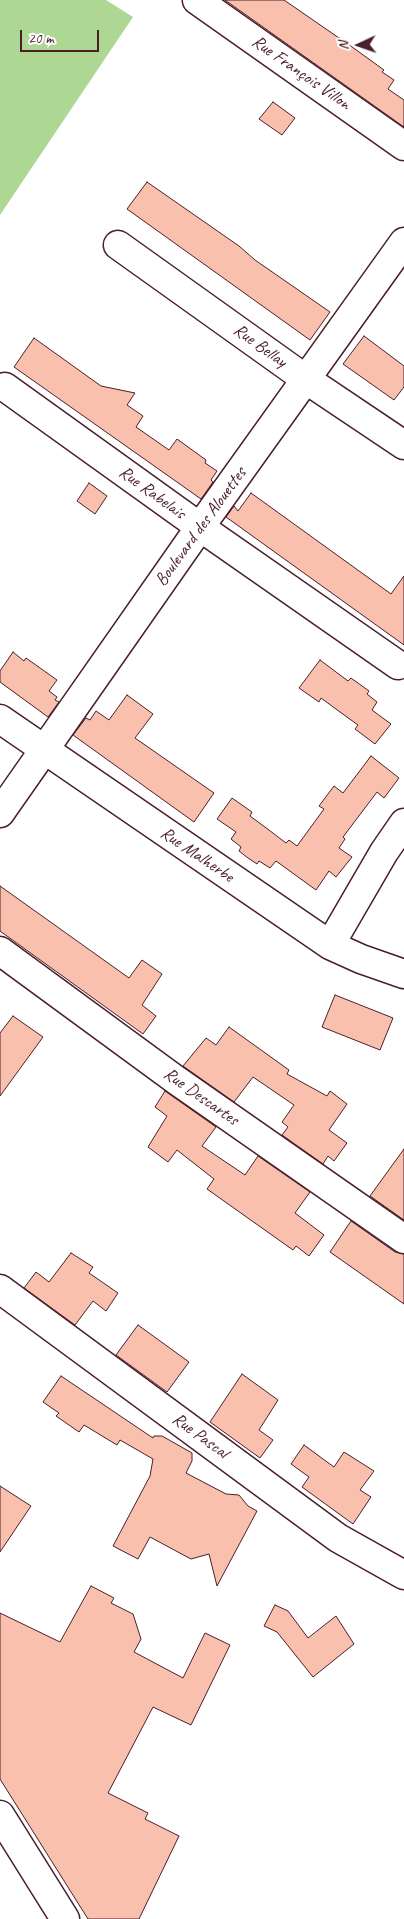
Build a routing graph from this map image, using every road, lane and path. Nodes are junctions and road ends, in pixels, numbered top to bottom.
1 (197, 0) edge
2 (404, 146) edge
3 (404, 242) edge
4 (118, 245) dead end
5 (307, 380) junction
6 (5, 388) dead end
7 (404, 445) edge
8 (200, 527) junction
9 (398, 665) dead end
10 (0, 719) edge
11 (43, 750) junction
12 (0, 813) edge
13 (404, 822) edge
14 (330, 946) junction
15 (0, 951) edge
16 (404, 974) edge
17 (404, 1239) edge
18 (0, 1289) edge
19 (404, 1575) edge
20 (0, 1815) edge
21 (65, 1919) edge

1 - 2 street, Rue François Villon
3 - 5 street, Boulevard des Alouettes
4 - 5 street, Rue Bellay
5 - 7 street, Rue Bellay
5 - 8 street, Boulevard des Alouettes
6 - 8 street, Rue Rabelais
8 - 9 street, Rue Rabelais
8 - 11 street, Boulevard des Alouettes
10 - 11 street, Rue Malherbe
11 - 12 street, Boulevard des Alouettes
11 - 14 street, Rue Malherbe
13 - 14 street
14 - 16 street, Rue Malherbe
15 - 17 street, Rue Descartes
18 - 19 street, Rue Pascal
20 - 21 street

